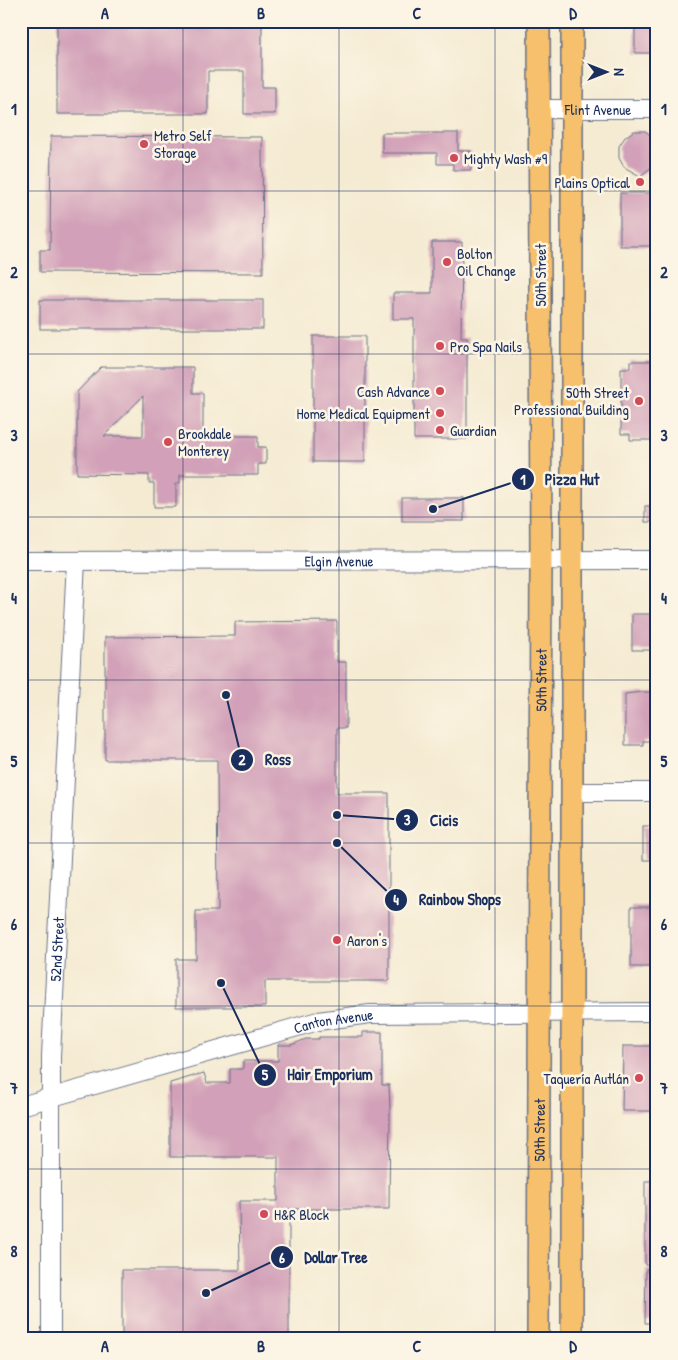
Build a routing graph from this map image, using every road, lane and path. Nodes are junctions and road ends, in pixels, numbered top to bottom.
1 (539, 21) edge
2 (572, 21) edge
3 (539, 109) junction
4 (572, 109) junction
5 (657, 109) edge
6 (541, 559) junction
7 (574, 559) junction
8 (657, 560) edge
9 (21, 561) edge
10 (76, 561) junction
11 (573, 792) junction
12 (657, 792) edge
13 (540, 1012) junction
14 (572, 1012) junction
15 (657, 1012) edge
16 (50, 1098) junction
17 (21, 1106) edge
18 (51, 1339) edge
19 (538, 1339) edge
20 (572, 1339) edge

1 - 3 main road, 50th Street
2 - 4 main road
3 - 4 street, Flint Avenue
3 - 6 main road, 50th Street
4 - 5 street, Flint Avenue
4 - 7 main road
6 - 7 street, Elgin Avenue
6 - 10 street, Elgin Avenue
6 - 13 main road, 50th Street
7 - 8 street, Elgin Avenue
7 - 11 main road
9 - 10 street, Elgin Avenue
10 - 16 street, 52nd Street
11 - 12 street
11 - 14 main road
13 - 14 street, Canton Avenue
13 - 16 street, Canton Avenue
13 - 19 main road, 50th Street
14 - 15 street, Canton Avenue
14 - 20 main road
16 - 17 street, Canton Avenue
16 - 18 street, 52nd Street

